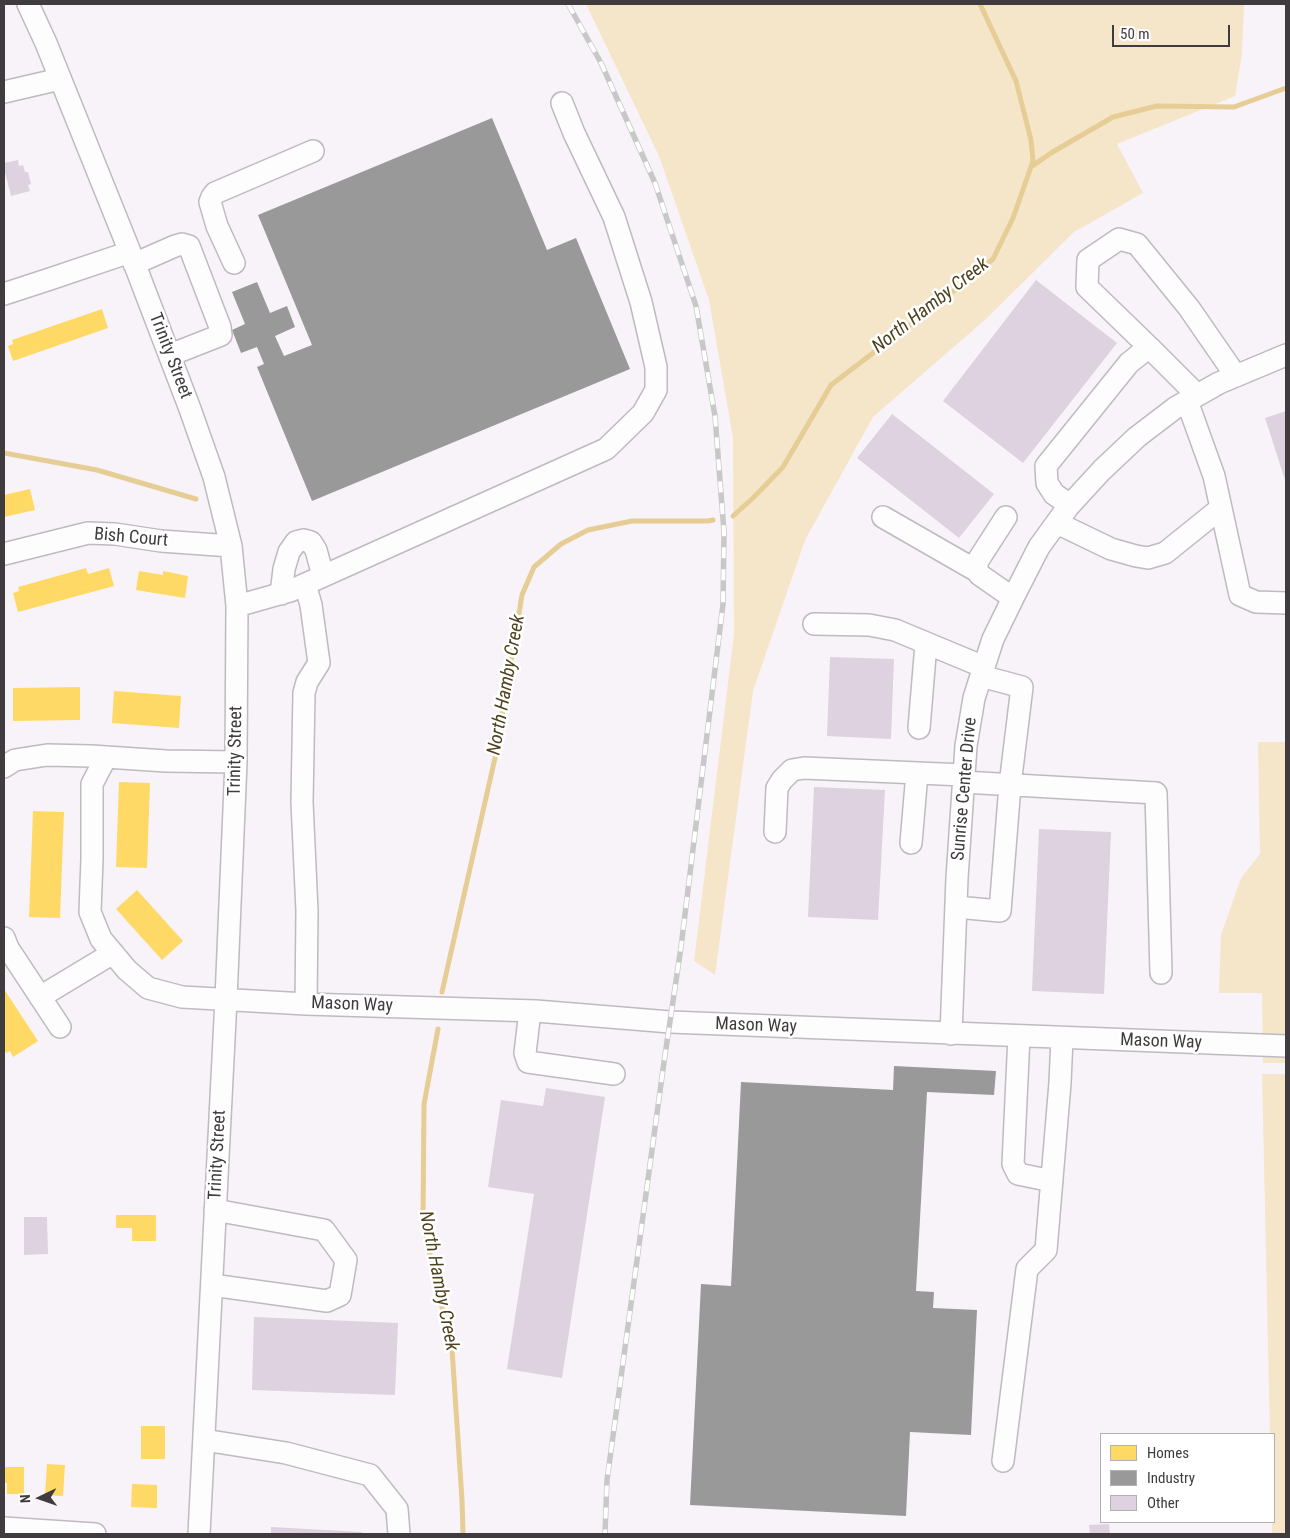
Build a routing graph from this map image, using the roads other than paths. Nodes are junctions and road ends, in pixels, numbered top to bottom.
1 (28, 4) edge
2 (60, 79) junction
3 (4, 92) edge
4 (562, 103) dead end
5 (313, 151) dead end
6 (217, 226) junction
7 (186, 245) junction
8 (132, 258) junction
9 (234, 263) dead end
10 (4, 294) edge
11 (1148, 346) junction
12 (170, 355) junction
13 (1286, 355) edge
14 (1236, 376) junction
15 (1192, 398) junction
16 (1070, 505) junction
17 (1221, 508) junction
18 (883, 517) dead end
19 (1006, 517) dead end
20 (1058, 523) junction
21 (231, 546) junction
22 (4, 554) edge
23 (977, 571) junction
24 (314, 580) junction
25 (280, 594) junction
26 (1014, 598) junction
27 (1286, 603) edge
28 (237, 606) junction
29 (814, 624) dead end
30 (926, 644) junction
31 (983, 672) junction
32 (919, 728) dead end
33 (106, 757) junction
34 (236, 762) junction
35 (4, 767) edge
36 (917, 773) junction
37 (963, 778) junction
38 (1010, 784) junction
39 (775, 832) dead end
40 (911, 843) dead end
41 (956, 907) junction
42 (4, 938) edge
43 (113, 953) junction
44 (1161, 973) dead end
45 (40, 997) junction
46 (226, 999) junction
47 (306, 1004) junction
48 (530, 1011) junction
49 (60, 1027) dead end
50 (951, 1034) junction
51 (1019, 1036) junction
52 (1062, 1038) junction
53 (1286, 1046) edge
54 (614, 1074) dead end
55 (1052, 1181) junction
56 (215, 1210) junction
57 (212, 1285) junction
58 (204, 1440) junction
59 (1003, 1461) dead end
60 (4, 1528) edge
61 (95, 1534) edge
62 (198, 1534) edge
63 (399, 1534) edge

1 - 2 street, Trinity Street
2 - 3 street
2 - 8 street, Trinity Street
4 - 24 street
5 - 6 street
6 - 7 street
6 - 9 street
7 - 8 street
7 - 12 street
8 - 10 street
8 - 12 street, Trinity Street
11 - 14 street
11 - 15 street
11 - 16 street
12 - 21 street, Trinity Street
13 - 14 street, Sunrise Center Drive
14 - 15 street, Sunrise Center Drive
15 - 16 street, Sunrise Center Drive
15 - 17 street
16 - 20 street, Sunrise Center Drive
17 - 20 street
17 - 27 street
18 - 23 street
19 - 23 street
20 - 26 street, Sunrise Center Drive
21 - 22 street, Bish Court
21 - 28 street, Trinity Street
23 - 26 street
24 - 25 street
24 - 25 street
24 - 47 street
25 - 28 street
26 - 31 street, Sunrise Center Drive
28 - 34 street, Trinity Street
29 - 30 street
30 - 31 street
30 - 32 street
31 - 37 street, Sunrise Center Drive
31 - 38 street
33 - 34 street
33 - 35 street
33 - 43 street, Mason Way
34 - 46 street, Trinity Street
36 - 37 street
36 - 39 street
36 - 40 street
37 - 38 street
37 - 41 street, Sunrise Center Drive
38 - 41 street
38 - 44 street
41 - 50 street, Sunrise Center Drive
42 - 45 street
43 - 45 street
43 - 46 street, Mason Way
45 - 49 street
46 - 47 street, Mason Way
46 - 56 street, Trinity Street
47 - 48 street, Mason Way
48 - 50 street, Mason Way
48 - 54 street
50 - 51 street, Mason Way
51 - 52 street, Mason Way
51 - 55 street
52 - 53 street, Mason Way
52 - 55 street
55 - 59 street
56 - 57 street, Trinity Street
56 - 57 street
57 - 58 street, Trinity Street
58 - 62 street, Trinity Street
58 - 63 street
60 - 61 street

